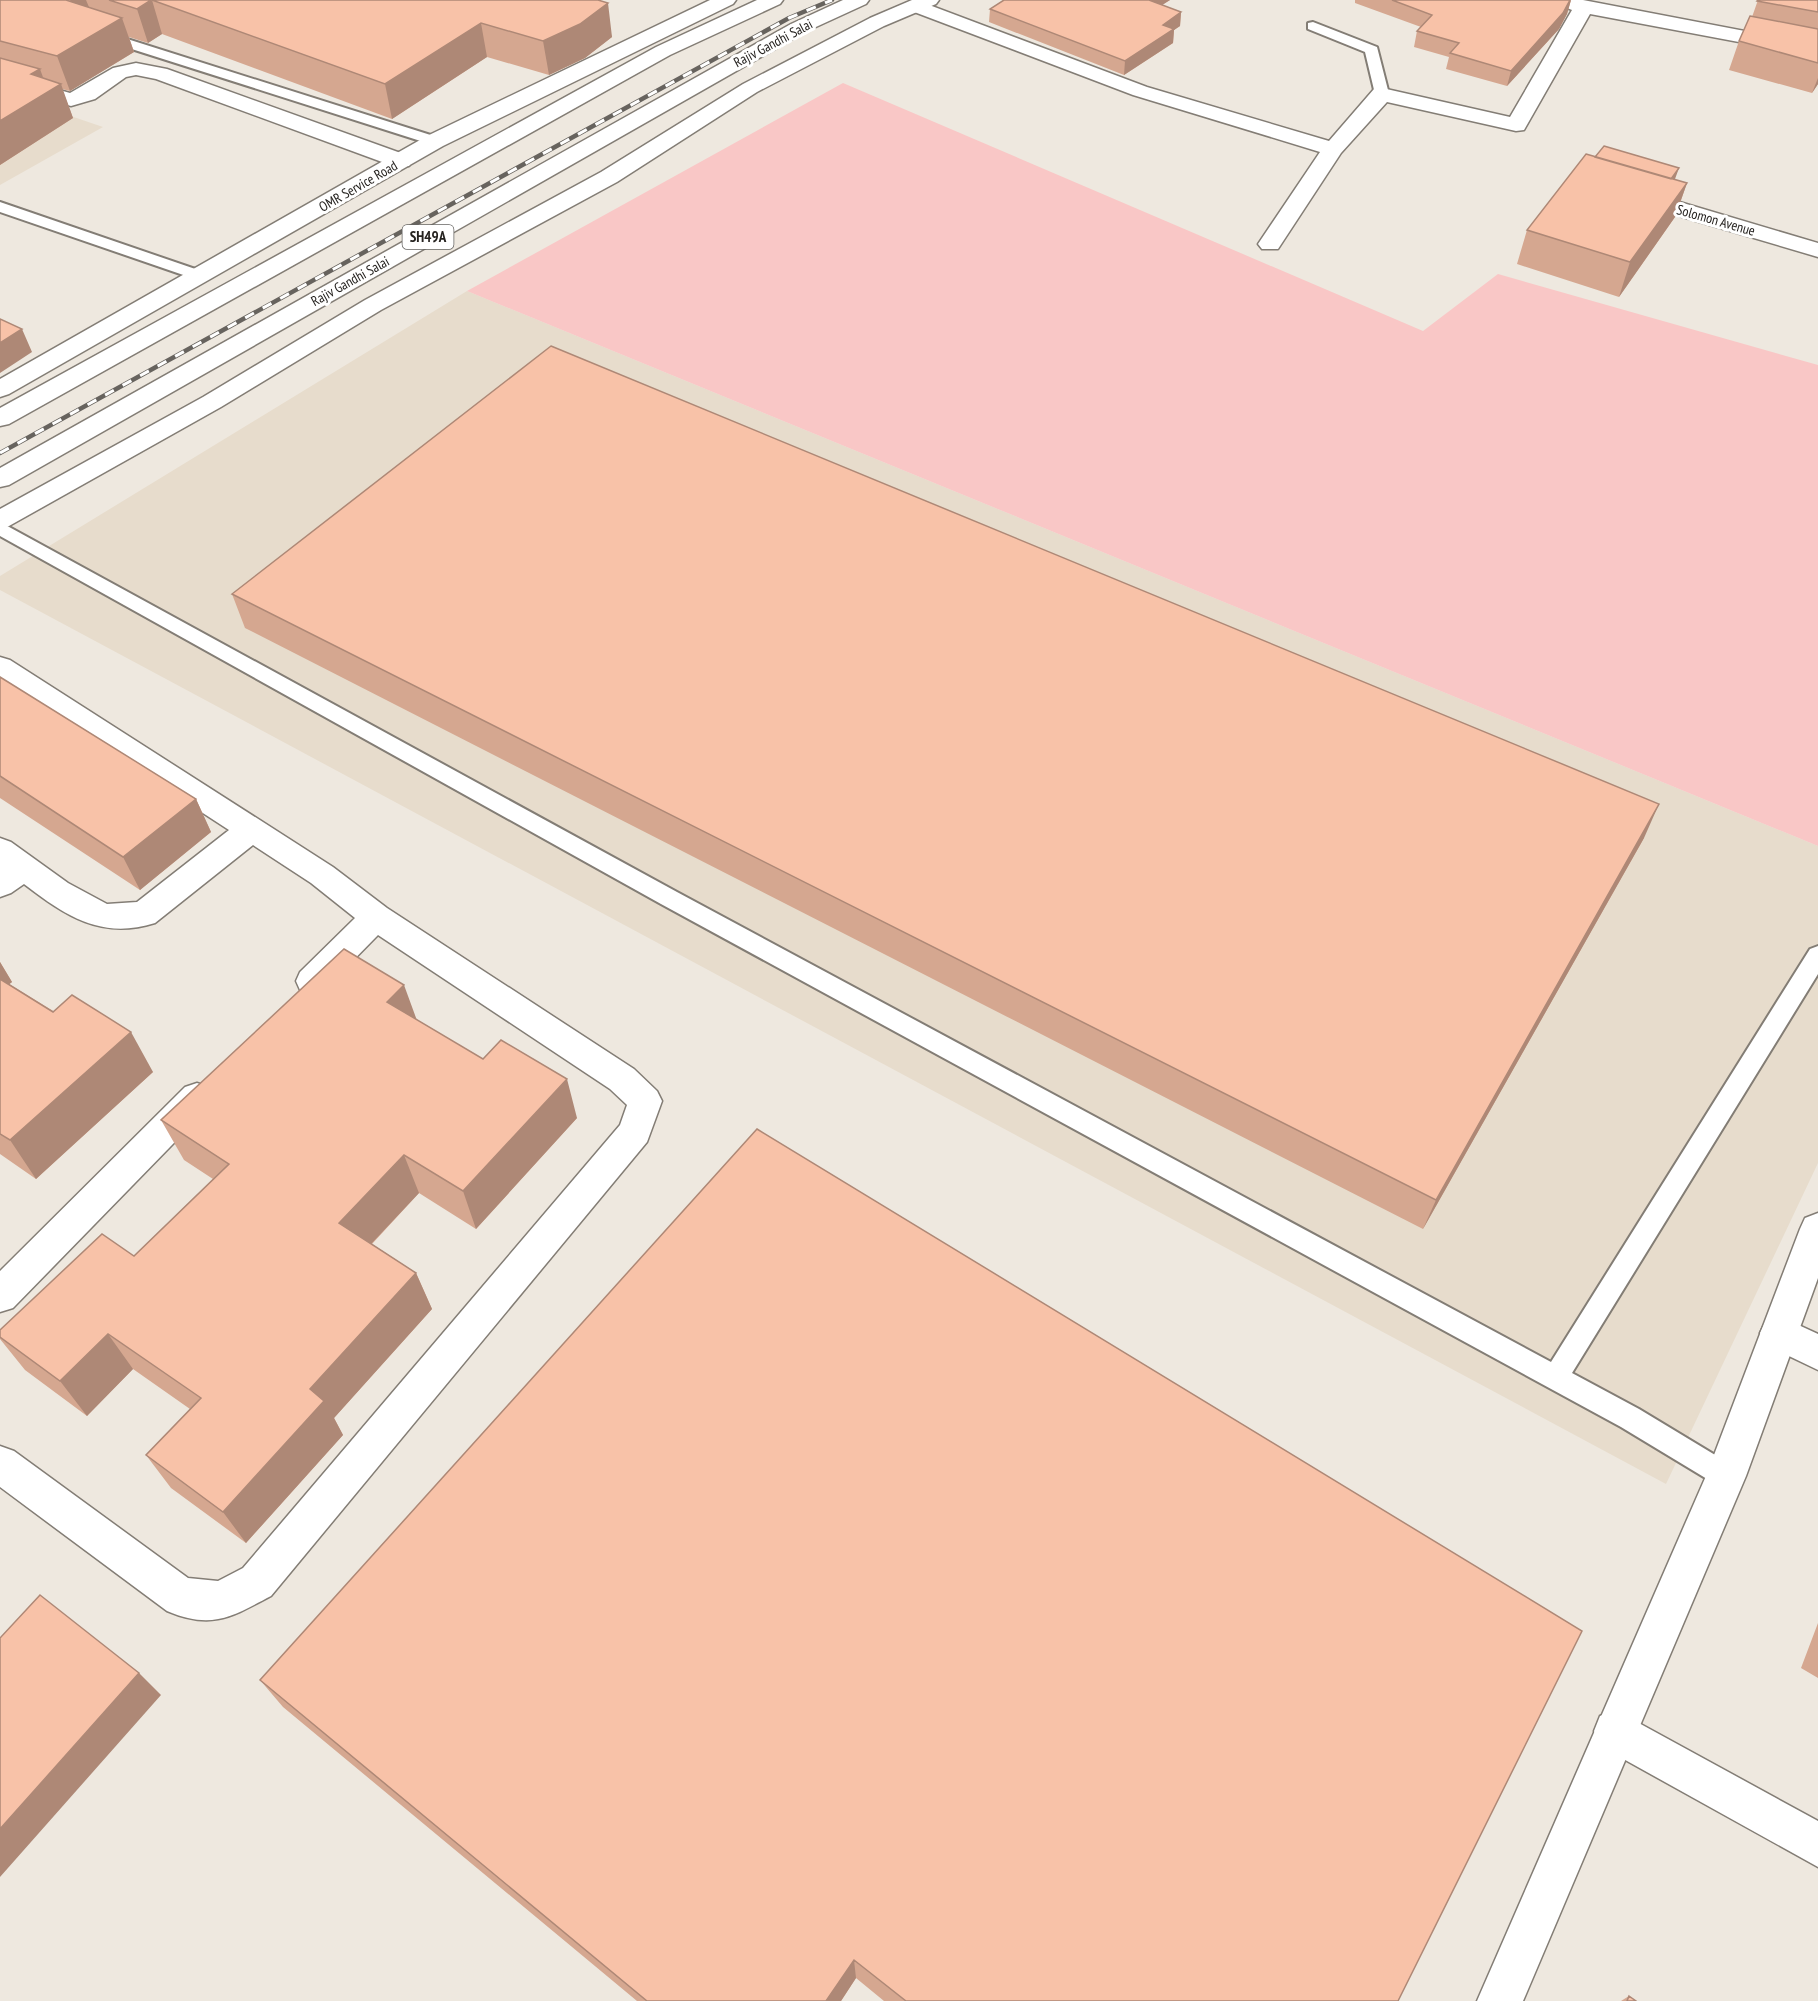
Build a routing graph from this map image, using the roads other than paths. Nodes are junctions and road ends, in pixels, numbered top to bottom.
1 (726, 0) edge
2 (773, 0) edge
3 (859, 0) edge
4 (1563, 0) edge
5 (923, 3) edge
6 (1584, 7) junction
7 (1314, 26) dead end
8 (90, 31) edge
9 (1818, 51) edge
10 (0, 80) edge
11 (1382, 94) junction
12 (435, 141) junction
13 (1333, 148) junction
14 (401, 161) junction
15 (1613, 189) edge
16 (0, 207) edge
17 (1270, 244) dead end
18 (1818, 250) edge
19 (201, 276) junction
20 (0, 389) edge
21 (0, 418) edge
22 (0, 479) edge
23 (0, 520) edge
24 (0, 528) edge
25 (0, 667) edge
26 (251, 830) junction
27 (8, 867) edge
28 (376, 917) junction
29 (1818, 955) edge
30 (292, 1001) edge
31 (217, 1077) edge
32 (1818, 1229) edge
33 (0, 1296) edge
34 (1779, 1333) junction
35 (1818, 1353) edge
36 (1555, 1378) junction
37 (0, 1464) edge
38 (1726, 1476) junction
39 (1615, 1731) junction
40 (1818, 1845) edge
41 (1500, 2001) edge

1 - 12 street, OMR Service Road
2 - 21 street
3 - 22 street, Rajiv Gandhi Salai / SH49A
4 - 6 street
5 - 13 street
5 - 23 street
6 - 9 street
6 - 11 street
7 - 11 lane
8 - 12 lane
10 - 14 street
11 - 13 street
12 - 14 street, OMR Service Road
13 - 17 street
14 - 19 street, OMR Service Road
15 - 18 street, Solomon Avenue
16 - 19 lane
19 - 20 street, OMR Service Road
24 - 36 lane
25 - 26 street
26 - 27 street
26 - 28 street
28 - 30 street
28 - 37 street
29 - 36 lane
31 - 33 street
32 - 34 street
34 - 35 street
34 - 38 street
36 - 38 lane
38 - 39 street
39 - 40 street
39 - 41 street

